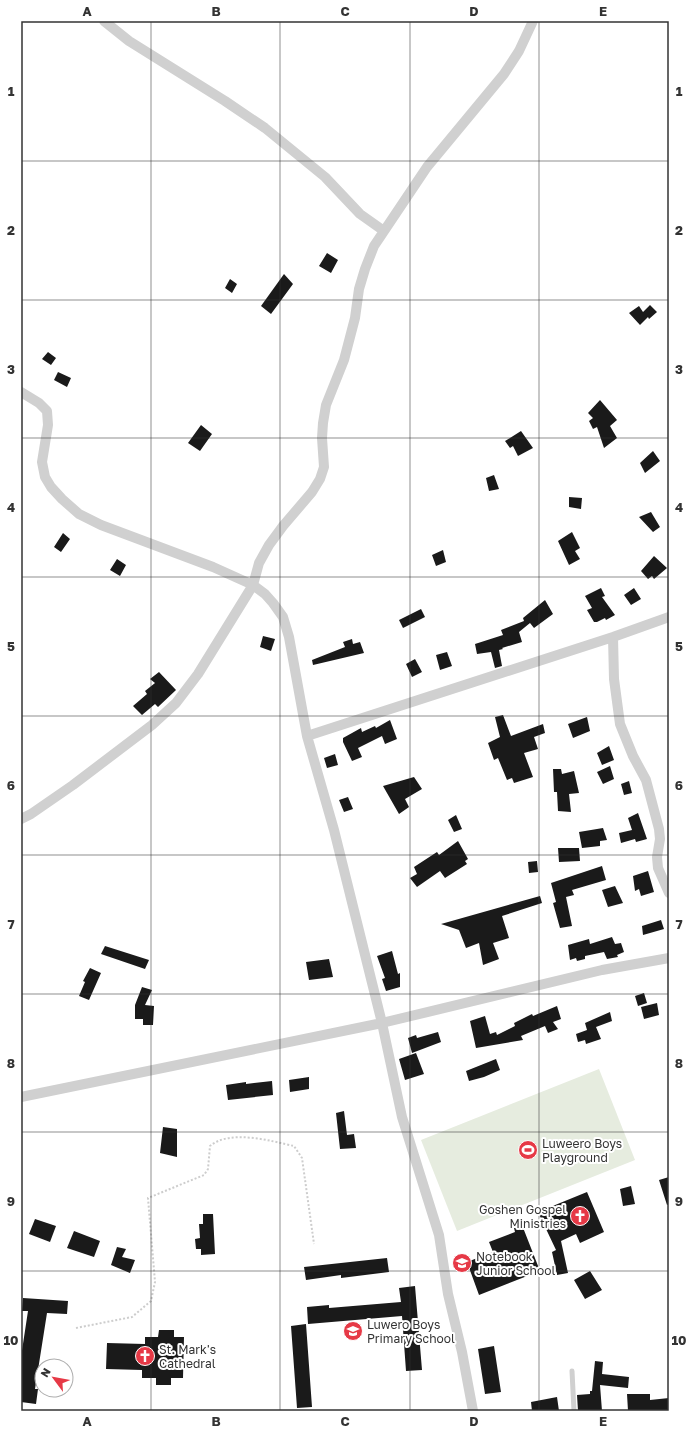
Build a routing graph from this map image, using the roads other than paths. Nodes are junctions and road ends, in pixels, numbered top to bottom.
1 (104, 21) edge
2 (533, 21) edge
3 (384, 231) junction
4 (21, 392) edge
5 (253, 585) junction
6 (669, 617) edge
7 (612, 637) junction
8 (307, 736) junction
9 (21, 819) edge
10 (669, 893) edge
11 (669, 958) edge
12 (382, 1023) junction
13 (21, 1098) edge
14 (572, 1371) dead end
15 (472, 1411) edge
16 (574, 1411) edge

1 - 3 street
2 - 3 street
3 - 5 street
4 - 5 street
5 - 8 street
5 - 9 street
6 - 7 street
7 - 8 street
7 - 10 street
8 - 12 street
11 - 12 street
12 - 13 street
12 - 15 street
14 - 16 lane

